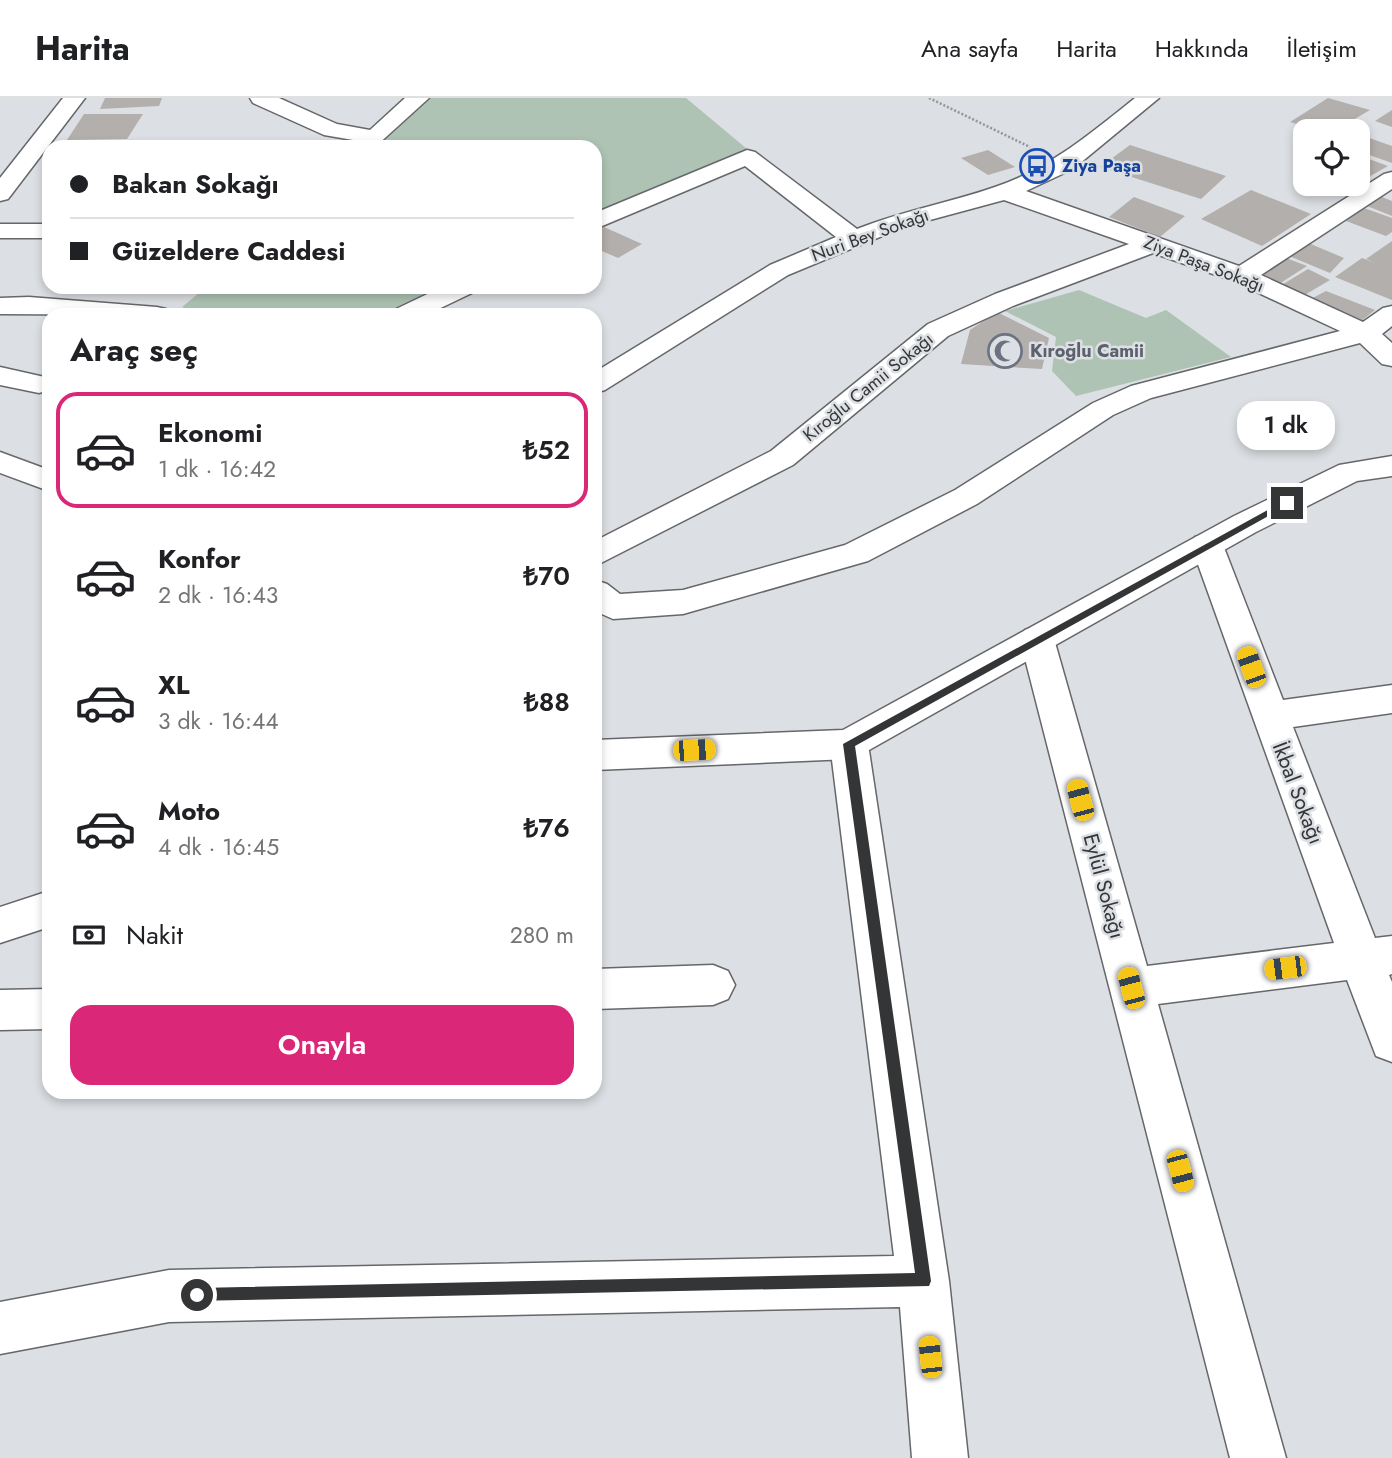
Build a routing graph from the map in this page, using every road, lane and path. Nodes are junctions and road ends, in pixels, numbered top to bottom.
1 (74, 98) edge
2 (261, 98) edge
3 (418, 98) edge
4 (929, 98) edge
5 (1148, 98) edge
6 (49, 140) edge
7 (360, 140) edge
8 (367, 140) edge
9 (0, 157) edge
10 (38, 158) edge
11 (1065, 164) junction
12 (1392, 179) edge
13 (1004, 192) junction
14 (0, 194) edge
15 (602, 219) edge
16 (0, 231) edge
17 (42, 231) edge
18 (854, 239) junction
19 (1153, 244) junction
20 (1242, 276) junction
21 (448, 294) edge
22 (0, 306) edge
23 (67, 308) edge
24 (420, 308) edge
25 (1392, 314) edge
26 (1365, 333) junction
27 (1392, 358) edge
28 (0, 376) edge
29 (602, 380) edge
30 (39, 384) dead end
31 (0, 462) edge
32 (1392, 466) edge
33 (42, 478) edge
34 (1207, 545) junction
35 (602, 551) edge
36 (602, 604) edge
37 (1037, 639) junction
38 (1392, 699) edge
39 (1269, 716) junction
40 (849, 744) junction
41 (602, 755) edge
42 (42, 911) edge
43 (0, 925) edge
44 (1377, 957) edge
45 (713, 985) dead end
46 (1131, 988) junction
47 (602, 989) edge
48 (42, 1009) edge
49 (0, 1010) edge
50 (1392, 1041) edge
51 (923, 1281) junction
52 (0, 1328) edge
53 (940, 1458) edge
54 (1258, 1458) edge

1 - 6 street
2 - 7 street
3 - 8 street
4 - 11 path
5 - 11 street, Nuri Bey Sokağı
9 - 10 street
10 - 14 street
11 - 13 street, Nuri Bey Sokağı
12 - 20 street
13 - 18 street, Nuri Bey Sokağı
13 - 19 street, Ziya Paşa Sokağı
15 - 18 street
16 - 17 street
18 - 29 street, Nuri Bey Sokağı
19 - 20 street, Ziya Paşa Sokağı
19 - 35 street, Kıroğlu Camii Sokağı
20 - 26 street, Ziya Paşa Sokağı
21 - 24 street
22 - 23 street
25 - 26 street
26 - 27 street, Ziya Paşa Sokağı
26 - 36 street
28 - 30 street
31 - 33 street
32 - 34 street
34 - 37 street
34 - 39 street, İkbal Sokağı
37 - 40 street
37 - 46 street, Eylül Sokağı
38 - 39 street
39 - 44 street, İkbal Sokağı
40 - 41 street
40 - 51 street
42 - 43 street
44 - 46 street
44 - 50 street, İkbal Sokağı
45 - 47 street
46 - 54 street, Eylül Sokağı
48 - 49 street
51 - 52 street
51 - 53 street

